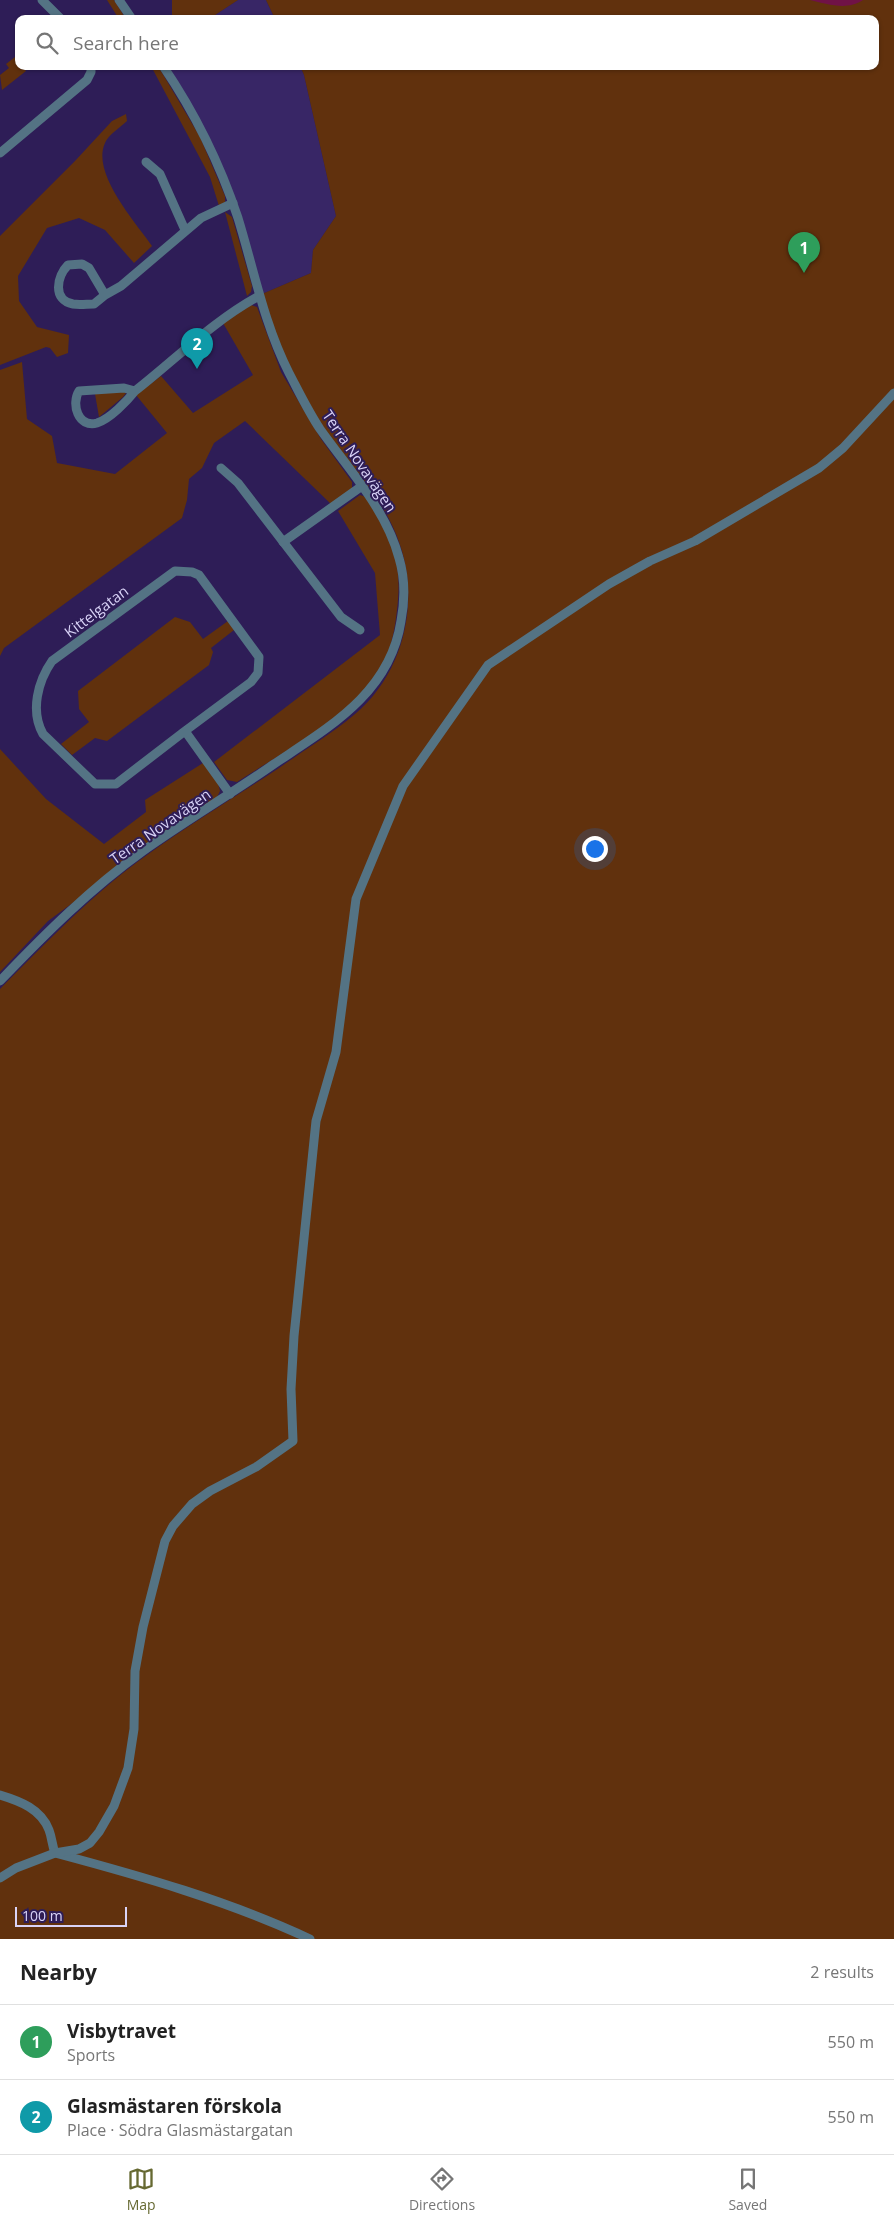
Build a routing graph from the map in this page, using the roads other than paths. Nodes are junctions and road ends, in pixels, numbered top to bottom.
1 (42, 0) edge
2 (119, 0) edge
3 (57, 15) edge
4 (129, 15) edge
5 (92, 70) edge
6 (165, 70) edge
7 (0, 153) edge
8 (146, 162) dead end
9 (232, 203) junction
10 (185, 230) junction
11 (104, 295) junction
12 (259, 296) junction
13 (135, 391) junction
14 (894, 393) edge
15 (221, 468) dead end
16 (362, 486) junction
17 (283, 542) junction
18 (360, 630) dead end
19 (185, 731) junction
20 (230, 794) junction
21 (0, 980) edge
22 (0, 1795) edge
23 (55, 1853) junction
24 (0, 1878) edge
25 (310, 1939) edge

1 - 3 street
2 - 4 street
5 - 7 street
6 - 9 street, Terra Novavägen
8 - 10 street
9 - 10 street
9 - 12 street, Terra Novavägen
10 - 11 street
11 - 11 street
12 - 13 street
12 - 16 street, Terra Novavägen
13 - 13 street
14 - 23 street
15 - 17 street
16 - 17 street
16 - 20 street, Terra Novavägen
17 - 18 street
19 - 19 street, Kittelgatan
19 - 20 street
20 - 21 street, Terra Novavägen
22 - 23 street
23 - 24 street
23 - 25 street

